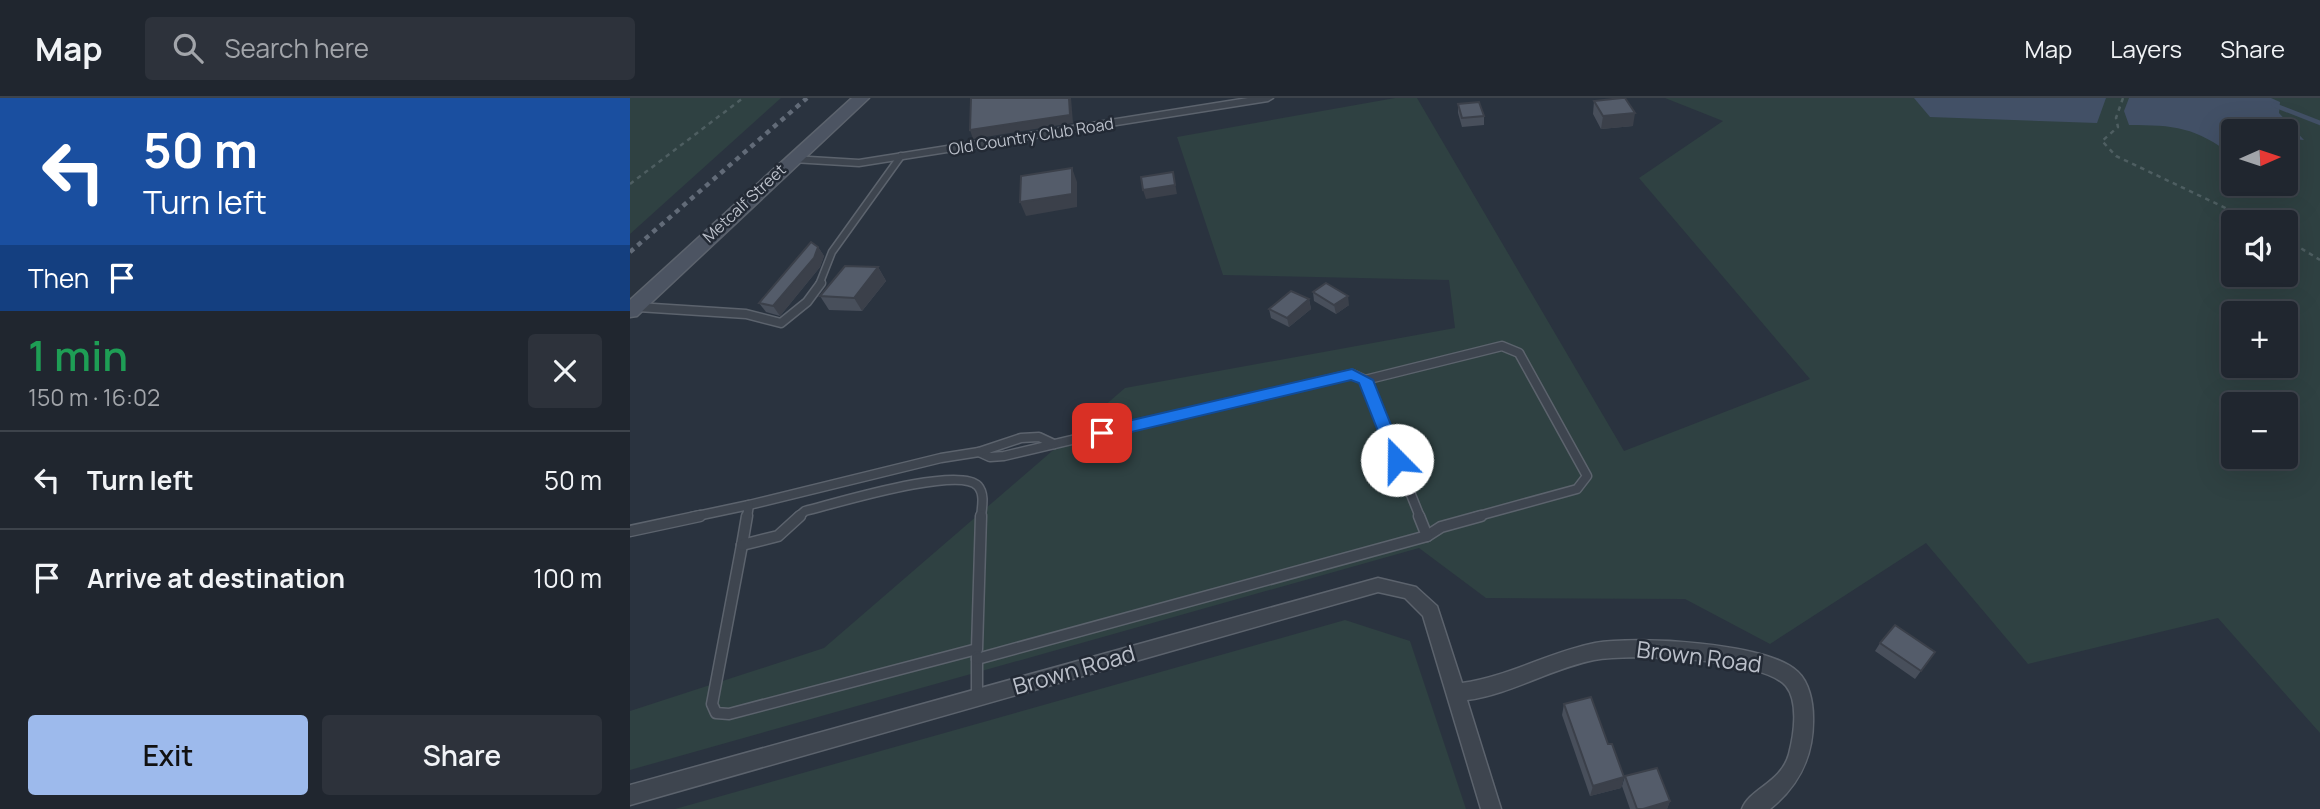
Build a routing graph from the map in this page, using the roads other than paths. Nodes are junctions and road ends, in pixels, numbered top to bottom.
1 (861, 98) edge
2 (1268, 98) edge
3 (901, 156) junction
4 (793, 159) junction
5 (632, 309) edge
6 (1365, 380) junction
7 (1054, 444) junction
8 (979, 452) junction
9 (749, 505) junction
10 (630, 531) edge
11 (1427, 536) junction
12 (741, 545) junction
13 (977, 654) junction
14 (1455, 693) junction
15 (977, 698) junction
16 (630, 794) edge
17 (1490, 809) edge
18 (1752, 809) edge

1 - 4 street, Metcalf Street
2 - 3 street, Old Country Club Road
3 - 4 street, Old Country Club Road
3 - 5 lane
4 - 5 street, Metcalf Street
6 - 7 lane
6 - 11 lane
6 - 11 lane
7 - 8 lane
7 - 8 lane
8 - 9 lane
9 - 10 lane
9 - 12 lane
11 - 13 lane
12 - 13 lane
12 - 13 lane
13 - 15 lane
14 - 15 street, Brown Road
14 - 17 street, Brown Road
14 - 18 street, Brown Road
15 - 16 street, Brown Road

